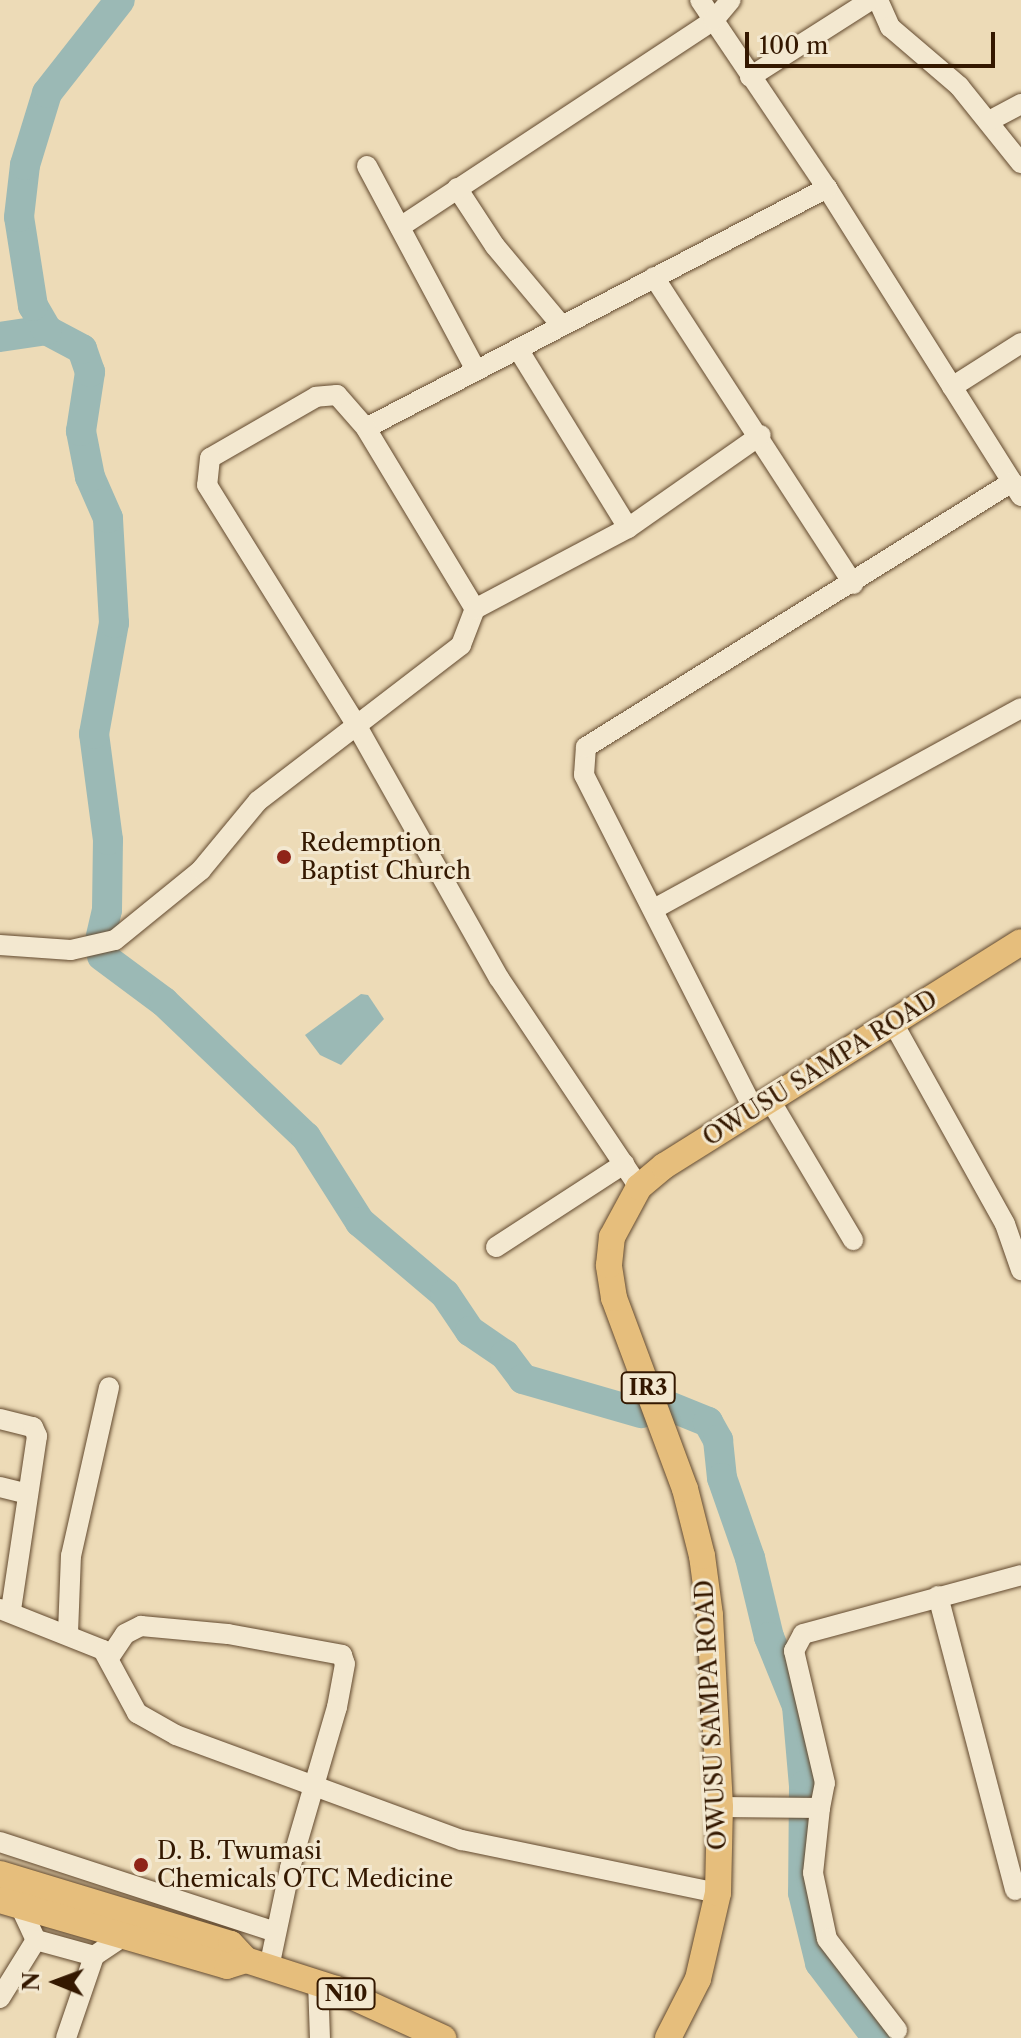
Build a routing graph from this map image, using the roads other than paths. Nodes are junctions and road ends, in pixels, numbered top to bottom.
1 (700, 0) edge
2 (731, 0) edge
3 (871, 0) edge
4 (878, 0) edge
5 (714, 20) junction
6 (750, 77) junction
7 (1021, 104) edge
8 (989, 121) junction
9 (1021, 163) edge
10 (367, 166) dead end
11 (457, 188) junction
12 (827, 188) junction
13 (400, 227) junction
14 (654, 277) junction
15 (562, 326) junction
16 (1021, 343) edge
17 (518, 349) junction
18 (476, 370) junction
19 (952, 387) junction
20 (366, 428) junction
21 (761, 435) junction
22 (1016, 489) edge
23 (628, 528) junction
24 (853, 584) junction
25 (475, 609) junction
26 (1021, 708) edge
27 (358, 728) junction
28 (654, 909) junction
29 (1021, 942) edge
30 (0, 945) edge
31 (892, 1021) junction
32 (762, 1105) junction
33 (624, 1164) junction
34 (639, 1187) junction
35 (1013, 1219) edge
36 (853, 1240) dead end
37 (496, 1247) dead end
38 (1021, 1270) edge
39 (109, 1387) dead end
40 (0, 1419) edge
41 (0, 1487) edge
42 (28, 1494) junction
43 (1021, 1575) edge
44 (938, 1596) junction
45 (6, 1610) edge
46 (68, 1633) junction
47 (109, 1658) junction
48 (313, 1786) junction
49 (720, 1807) junction
50 (817, 1808) junction
51 (0, 1842) edge
52 (0, 1874) edge
53 (1015, 1890) dead end
54 (718, 1893) junction
55 (10, 1903) edge
56 (276, 1932) junction
57 (124, 1936) junction
58 (36, 1940) junction
59 (94, 1956) junction
60 (258, 1964) junction
61 (318, 1982) junction
62 (0, 1998) edge
63 (897, 2030) dead end
64 (66, 2038) edge
65 (320, 2038) edge
66 (443, 2038) edge
67 (668, 2038) edge

1 - 5 street
2 - 5 street
3 - 6 street
4 - 8 street
5 - 6 street
5 - 11 street
6 - 12 street
7 - 8 street
8 - 9 street
10 - 13 street
11 - 13 street
11 - 15 street
12 - 14 street
12 - 19 street
13 - 18 street
14 - 15 street
14 - 21 street
15 - 17 street
16 - 19 street
17 - 18 street
17 - 23 street
18 - 20 street
19 - 22 street
20 - 25 street
20 - 27 street
21 - 23 street
21 - 24 street
22 - 24 street
23 - 25 street
24 - 28 street
25 - 27 street
26 - 28 street
27 - 30 street
27 - 33 street
28 - 32 street
29 - 31 main road, OWUSU SAMPA ROAD / IR3
31 - 32 main road, OWUSU SAMPA ROAD / IR3
31 - 35 street
32 - 34 main road, OWUSU SAMPA ROAD / IR3
32 - 36 street
33 - 34 street
33 - 37 street
34 - 49 main road, OWUSU SAMPA ROAD / IR3
35 - 38 street
39 - 46 street
40 - 42 street
41 - 42 street
42 - 45 street
43 - 44 street
44 - 50 street
44 - 53 street
45 - 46 street
46 - 47 street
47 - 48 street
47 - 48 street
48 - 54 street
48 - 56 street
49 - 50 street
49 - 54 main road, OWUSU SAMPA ROAD / IR3
50 - 63 street
51 - 56 street
52 - 60 main road, N10
54 - 67 main road, OWUSU SAMPA ROAD / IR3
55 - 57 main road, N10
55 - 58 street
56 - 60 street
57 - 59 street
57 - 60 main road, N10
58 - 59 street
58 - 62 street
59 - 64 street
60 - 61 main road, N10
61 - 65 street
61 - 66 main road, N10

